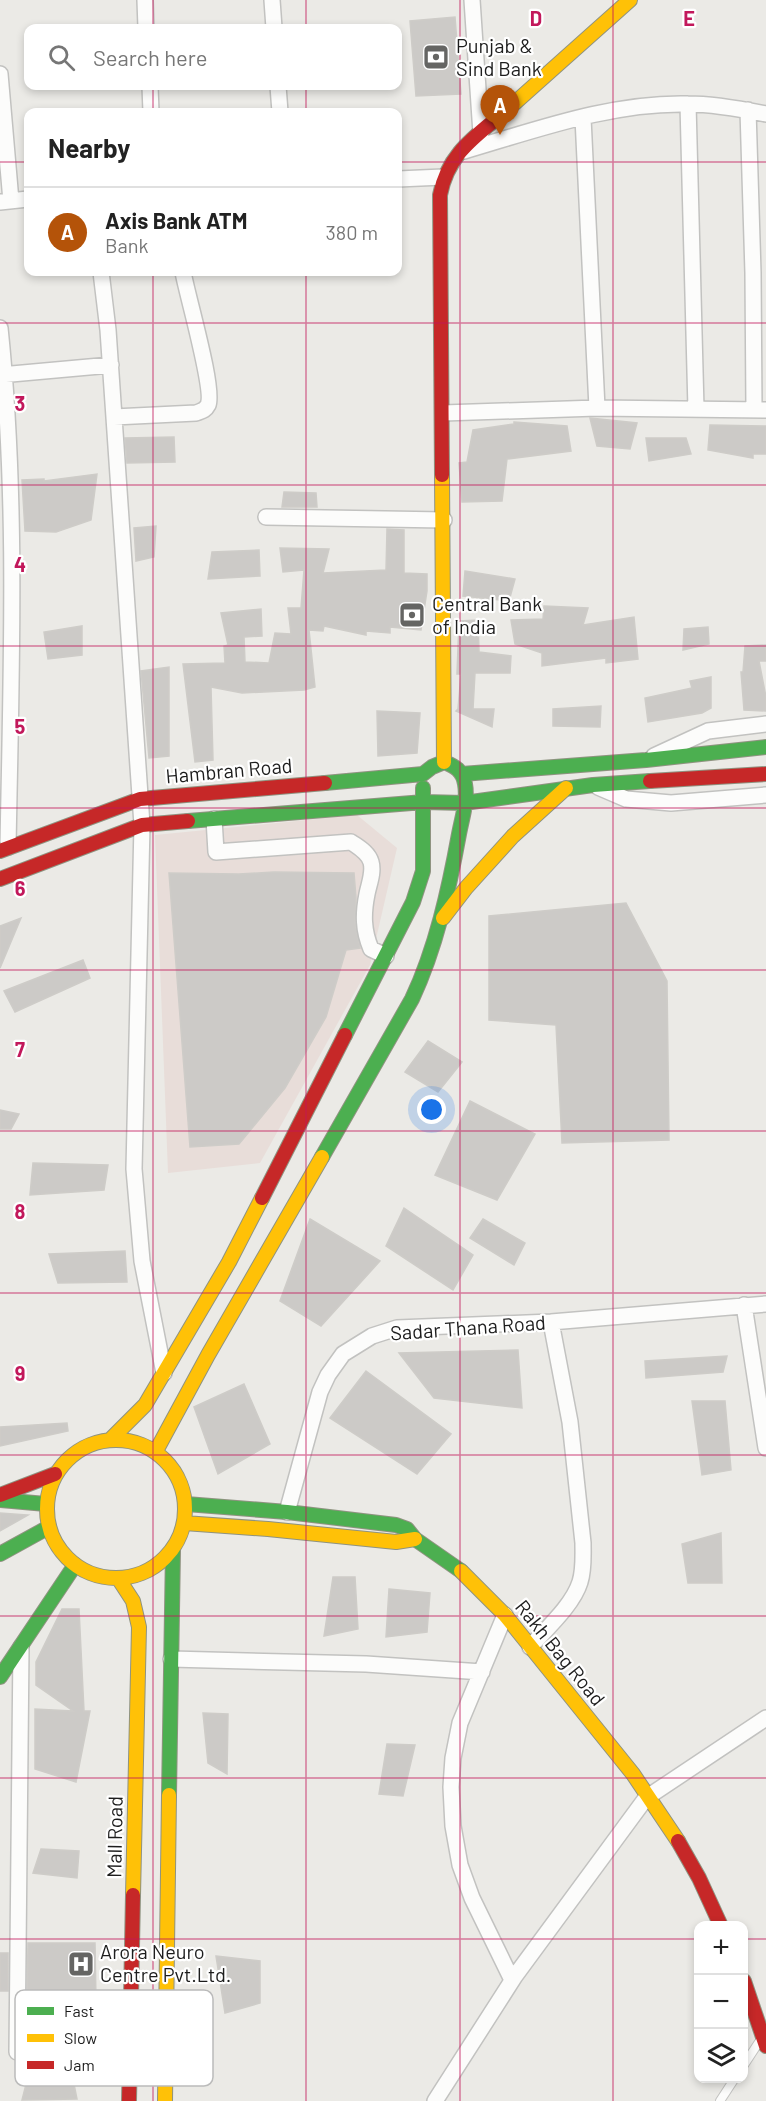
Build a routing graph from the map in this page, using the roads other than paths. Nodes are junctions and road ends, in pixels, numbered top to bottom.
1 (145, 0) edge
2 (272, 0) edge
3 (472, 0) edge
4 (630, 0) edge
5 (146, 24) edge
6 (274, 24) edge
7 (0, 74) edge
8 (150, 90) edge
9 (278, 90) edge
10 (688, 104) junction
11 (151, 108) edge
12 (280, 108) edge
13 (748, 110) junction
14 (766, 114) edge
15 (583, 118) junction
16 (481, 134) junction
17 (458, 153) junction
18 (443, 177) junction
19 (402, 179) edge
20 (24, 199) edge
21 (5, 201) edge
22 (101, 276) edge
23 (184, 276) edge
24 (0, 328) edge
25 (111, 365) junction
26 (2, 375) edge
27 (597, 408) junction
28 (696, 409) junction
29 (760, 410) edge
30 (443, 413) junction
31 (114, 417) junction
32 (266, 517) dead end
33 (444, 520) junction
34 (766, 724) edge
35 (766, 747) edge
36 (646, 760) junction
37 (444, 762) junction
38 (423, 774) junction
39 (462, 774) junction
40 (766, 774) edge
41 (593, 785) junction
42 (566, 788) junction
43 (766, 795) edge
44 (141, 799) junction
45 (424, 802) junction
46 (464, 803) junction
47 (214, 819) junction
48 (142, 825) junction
49 (4, 849) edge
50 (0, 879) edge
51 (436, 926) junction
52 (386, 956) junction
53 (766, 1304) edge
54 (744, 1305) junction
55 (551, 1322) junction
56 (164, 1373) junction
57 (111, 1439) junction
58 (766, 1448) edge
59 (156, 1451) junction
60 (55, 1474) junction
61 (0, 1495) edge
62 (0, 1500) edge
63 (46, 1504) junction
64 (186, 1504) junction
65 (287, 1512) junction
66 (184, 1523) junction
67 (49, 1527) junction
68 (415, 1539) junction
69 (173, 1550) junction
70 (0, 1554) edge
71 (75, 1565) junction
72 (118, 1578) junction
73 (505, 1615) junction
74 (21, 1647) junction
75 (530, 1647) junction
76 (171, 1659) junction
77 (482, 1672) junction
78 (0, 1677) edge
79 (766, 1718) edge
80 (646, 1798) junction
81 (719, 1921) edge
82 (512, 1980) junction
83 (18, 1990) edge
84 (131, 1990) edge
85 (167, 1990) edge
86 (748, 1993) edge
87 (764, 2041) edge
88 (748, 2061) edge
89 (732, 2083) edge
90 (129, 2086) edge
91 (165, 2086) edge
92 (129, 2101) edge
93 (165, 2101) edge
94 (435, 2101) edge
95 (720, 2101) edge

1 - 5 street
2 - 6 street
3 - 16 street
4 - 16 main road
7 - 21 street
8 - 11 street
9 - 12 street
10 - 13 street
10 - 15 street
10 - 28 street
13 - 14 street
13 - 29 street
15 - 17 street
15 - 27 street
16 - 17 main road
17 - 18 main road
18 - 19 street
18 - 30 main road
20 - 21 street
22 - 25 street
23 - 31 street
24 - 26 street
25 - 26 street
25 - 31 street
26 - 49 street
27 - 28 street
27 - 30 street
28 - 29 street
30 - 33 main road
31 - 44 street
32 - 33 street
33 - 37 main road
34 - 36 street
35 - 36 main road
36 - 39 main road
37 - 38 main road, Hambran Road
37 - 39 main road
38 - 44 main road, Hambran Road
38 - 45 main road
39 - 46 main road
40 - 41 main road
41 - 42 main road
41 - 43 street
42 - 46 main road
42 - 51 main road
44 - 48 street
44 - 49 main road, Hambran Road
45 - 46 main road
45 - 47 main road
45 - 52 main road
46 - 51 main road
47 - 48 main road
47 - 52 street
48 - 50 main road
48 - 56 street
51 - 59 main road
52 - 56 main road
53 - 54 street, Sadar Thana Road
54 - 55 street, Sadar Thana Road
54 - 58 street
55 - 65 street, Sadar Thana Road
55 - 75 street
56 - 57 main road
57 - 59 main road
57 - 60 main road
59 - 64 main road
60 - 61 main road
60 - 63 main road
62 - 63 main road
63 - 67 main road
64 - 65 main road, Rakh Bag Road
64 - 66 main road
65 - 68 main road, Rakh Bag Road
66 - 68 main road
66 - 69 main road
67 - 70 main road
67 - 71 main road
68 - 73 main road, Rakh Bag Road
69 - 72 main road
69 - 76 main road
71 - 72 main road
71 - 74 main road
72 - 84 main road, Mall Road
73 - 75 main road, Rakh Bag Road
73 - 77 street
74 - 78 main road
74 - 83 street
75 - 80 main road, Rakh Bag Road
76 - 77 street
76 - 85 main road
77 - 82 street
79 - 80 street
80 - 81 main road, Rakh Bag Road
80 - 82 street
82 - 94 street
86 - 87 main road
87 - 88 lane
89 - 95 lane
90 - 92 main road, Mall Road
91 - 93 main road

